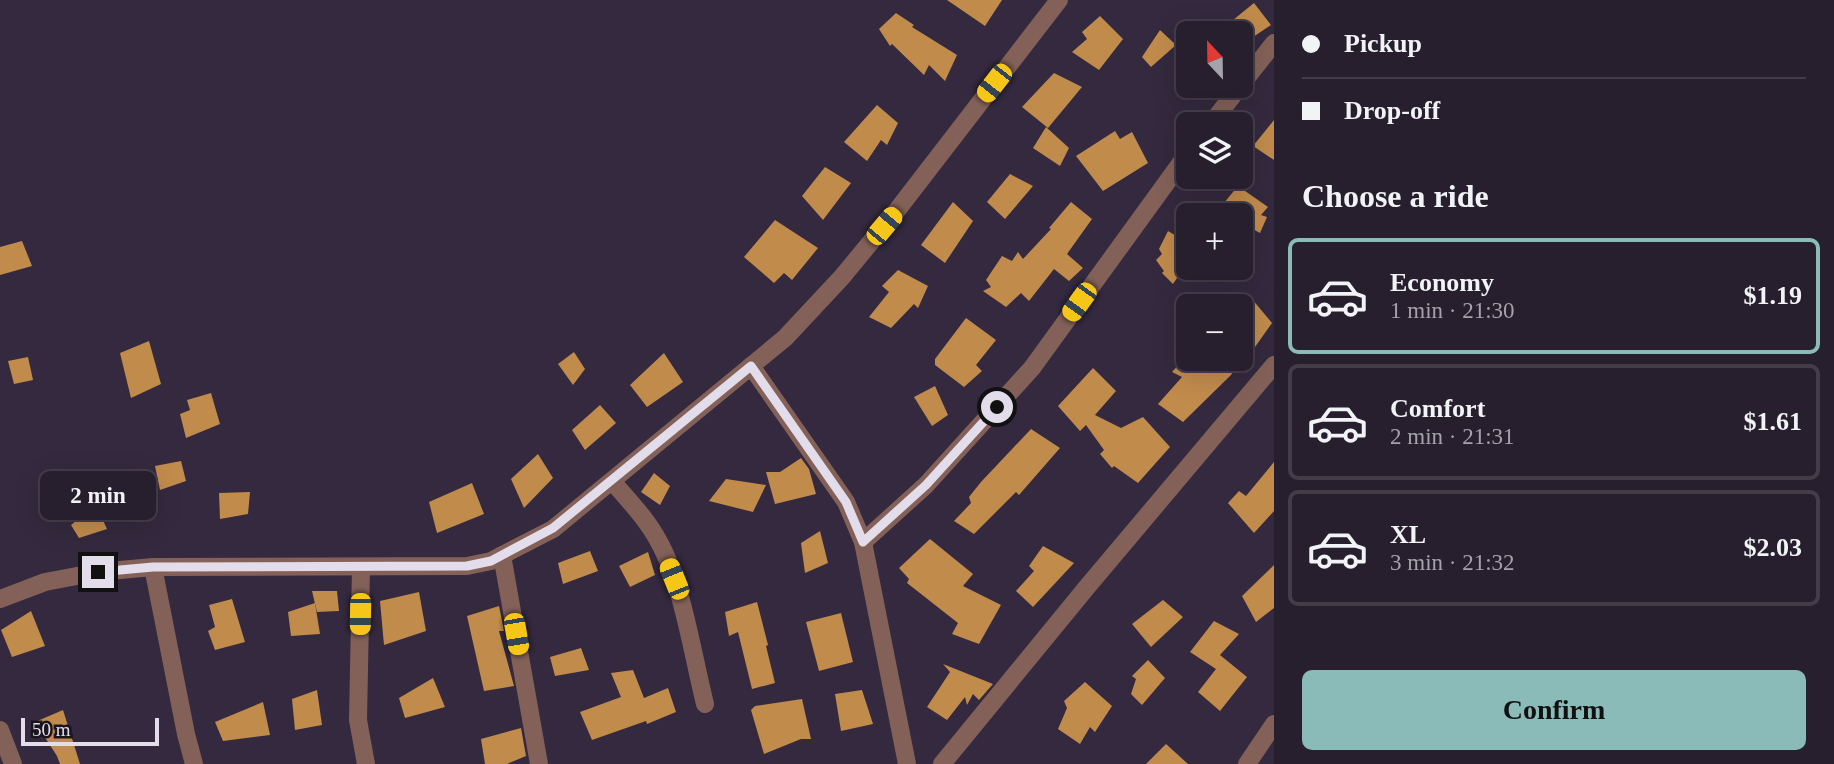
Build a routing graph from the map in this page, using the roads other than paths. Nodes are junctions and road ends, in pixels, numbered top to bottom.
1 (1059, 0) edge
2 (1274, 43) edge
3 (1253, 70) edge
4 (1231, 98) edge
5 (1220, 112) edge
6 (1176, 170) edge
7 (751, 366) junction
8 (1274, 366) edge
9 (612, 481) junction
10 (863, 542) junction
11 (502, 555) junction
12 (153, 567) junction
13 (361, 567) junction
14 (0, 599) edge
15 (705, 704) dead end
16 (1274, 724) edge
17 (0, 730) edge
18 (13, 764) edge
19 (194, 764) edge
20 (366, 764) edge
21 (539, 764) edge
22 (907, 764) edge
23 (942, 764) edge
24 (1247, 764) edge

1 - 7 street
2 - 3 street
4 - 5 street
6 - 10 street
7 - 9 street
7 - 10 street
8 - 23 street
9 - 11 street
9 - 15 street
10 - 22 street
11 - 13 street
11 - 21 street
12 - 13 street
12 - 14 street
12 - 19 street
13 - 20 street
16 - 24 street
17 - 18 street

